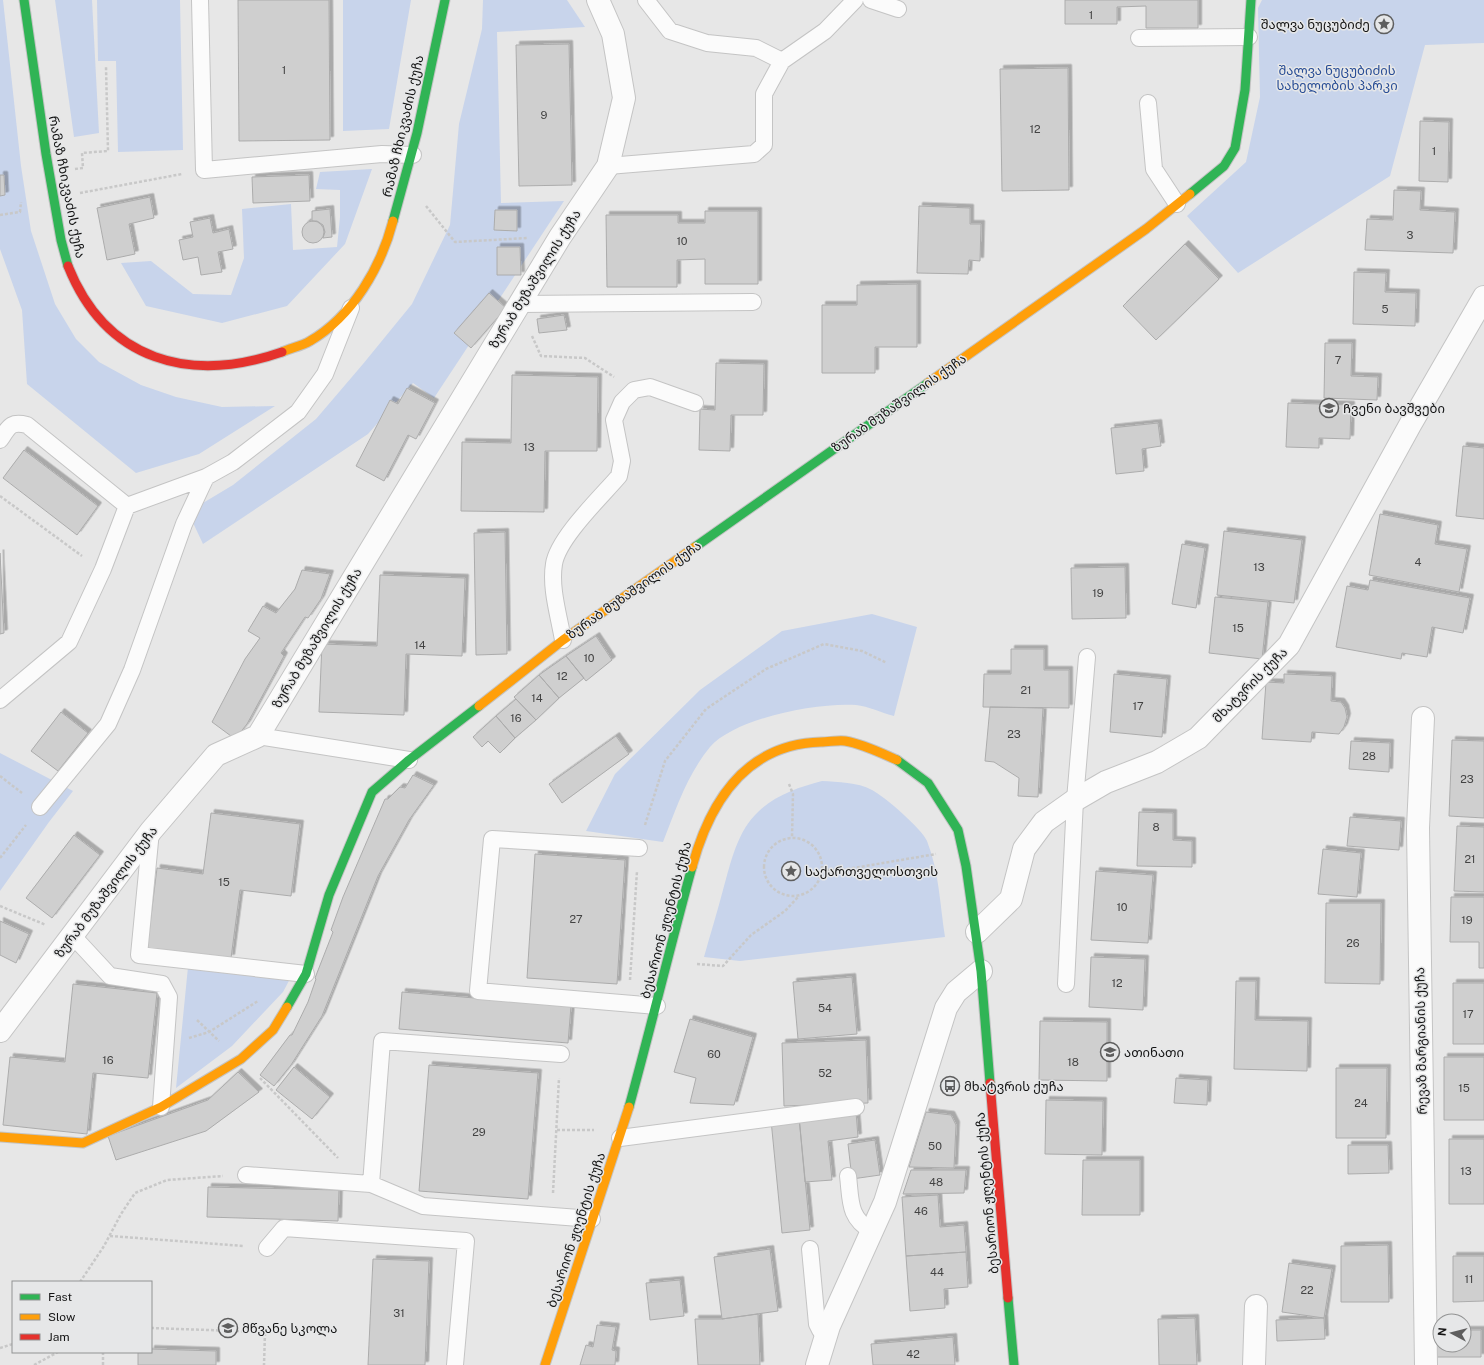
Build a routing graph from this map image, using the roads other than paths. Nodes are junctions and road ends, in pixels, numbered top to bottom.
1 (24, 0) edge
2 (200, 0) edge
3 (445, 0) edge
4 (598, 0) edge
5 (646, 0) edge
6 (855, 0) edge
7 (871, 0) edge
8 (1251, 0) edge
9 (898, 9) dead end
10 (1249, 37) junction
11 (1139, 38) dead end
12 (782, 61) junction
13 (1148, 103) dead end
14 (412, 155) junction
15 (608, 166) junction
16 (1177, 204) junction
17 (1484, 297) edge
18 (753, 302) dead end
19 (353, 303) junction
20 (520, 304) junction
21 (695, 403) dead end
22 (0, 440) edge
23 (206, 477) junction
24 (127, 506) junction
25 (563, 640) junction
26 (1087, 657) dead end
27 (0, 700) edge
28 (1423, 718) dead end
29 (258, 736) junction
30 (409, 760) junction
31 (1074, 800) junction
32 (40, 807) road end
33 (152, 831) junction
34 (639, 848) dead end
35 (977, 932) junction
36 (72, 935) junction
37 (982, 971) junction
38 (306, 974) junction
39 (1066, 984) dead end
40 (657, 1006) junction
41 (0, 1031) edge
42 (561, 1054) road end
43 (161, 1107) junction
44 (856, 1108) dead end
45 (620, 1134) junction
46 (0, 1137) edge
47 (246, 1175) road end
48 (848, 1176) dead end
49 (372, 1178) junction
50 (592, 1219) junction
51 (872, 1231) junction
52 (267, 1248) road end
53 (810, 1249) dead end
54 (1256, 1306) dead end
55 (826, 1336) junction
56 (455, 1365) edge
57 (545, 1365) edge
58 (817, 1365) edge
59 (1014, 1365) edge
60 (1254, 1365) edge
61 (1426, 1365) edge

1 - 19 street, რამაზ ჩხიკვაძის ქუჩა
2 - 14 lane
3 - 14 street, რამაზ ჩხიკვაძის ქუჩა
4 - 15 street, ზურაბ მუზაშვილის ქუჩა
5 - 12 lane
6 - 12 lane
7 - 9 lane
8 - 10 street, ზურაბ მუზაშვილის ქუჩა
10 - 11 lane
10 - 16 street, ზურაბ მუზაშვილის ქუჩა
12 - 15 lane
13 - 16 lane
14 - 19 street, რამაზ ჩხიკვაძის ქუჩა
15 - 20 street, ზურაბ მუზაშვილის ქუჩა
16 - 25 street, ზურაბ მუზაშვილის ქუჩა
17 - 31 street, მხატვრის ქუჩა
18 - 20 lane
19 - 23 lane
20 - 29 street, ზურაბ მუზაშვილის ქუჩა
21 - 25 lane
22 - 24 lane
23 - 24 lane
23 - 32 lane
24 - 27 lane
25 - 30 street, ზურაბ მუზაშვილის ქუჩა
26 - 31 lane
28 - 61 street, რევაზ მარგიანის ქუჩა
29 - 30 lane
29 - 33 street, ზურაბ მუზაშვილის ქუჩა
30 - 38 street, ზურაბ მუზაშვილის ქუჩა
31 - 35 street, მხატვრის ქუჩა
31 - 39 lane
33 - 36 street, ზურაბ მუზაშვილის ქუჩა
33 - 38 lane
34 - 40 lane
35 - 37 street, ბესარიონ ჟღენტის ქუჩა
35 - 40 street, ბესარიონ ჟღენტის ქუჩა
36 - 41 street, ზურაბ მუზაშვილის ქუჩა
36 - 43 lane
37 - 51 street
37 - 59 street, ბესარიონ ჟღენტის ქუჩა
38 - 43 street, ზურაბ მუზაშვილის ქუჩა
40 - 45 street, ბესარიონ ჟღენტის ქუჩა
42 - 49 lane
43 - 46 street, ზურაბ მუზაშვილის ქუჩა
44 - 45 lane
45 - 50 street, ბესარიონ ჟღენტის ქუჩა
47 - 49 lane
48 - 51 lane
49 - 50 lane
50 - 57 street, ბესარიონ ჟღენტის ქუჩა
51 - 55 street
52 - 56 lane
53 - 55 lane
54 - 60 street
55 - 58 street

